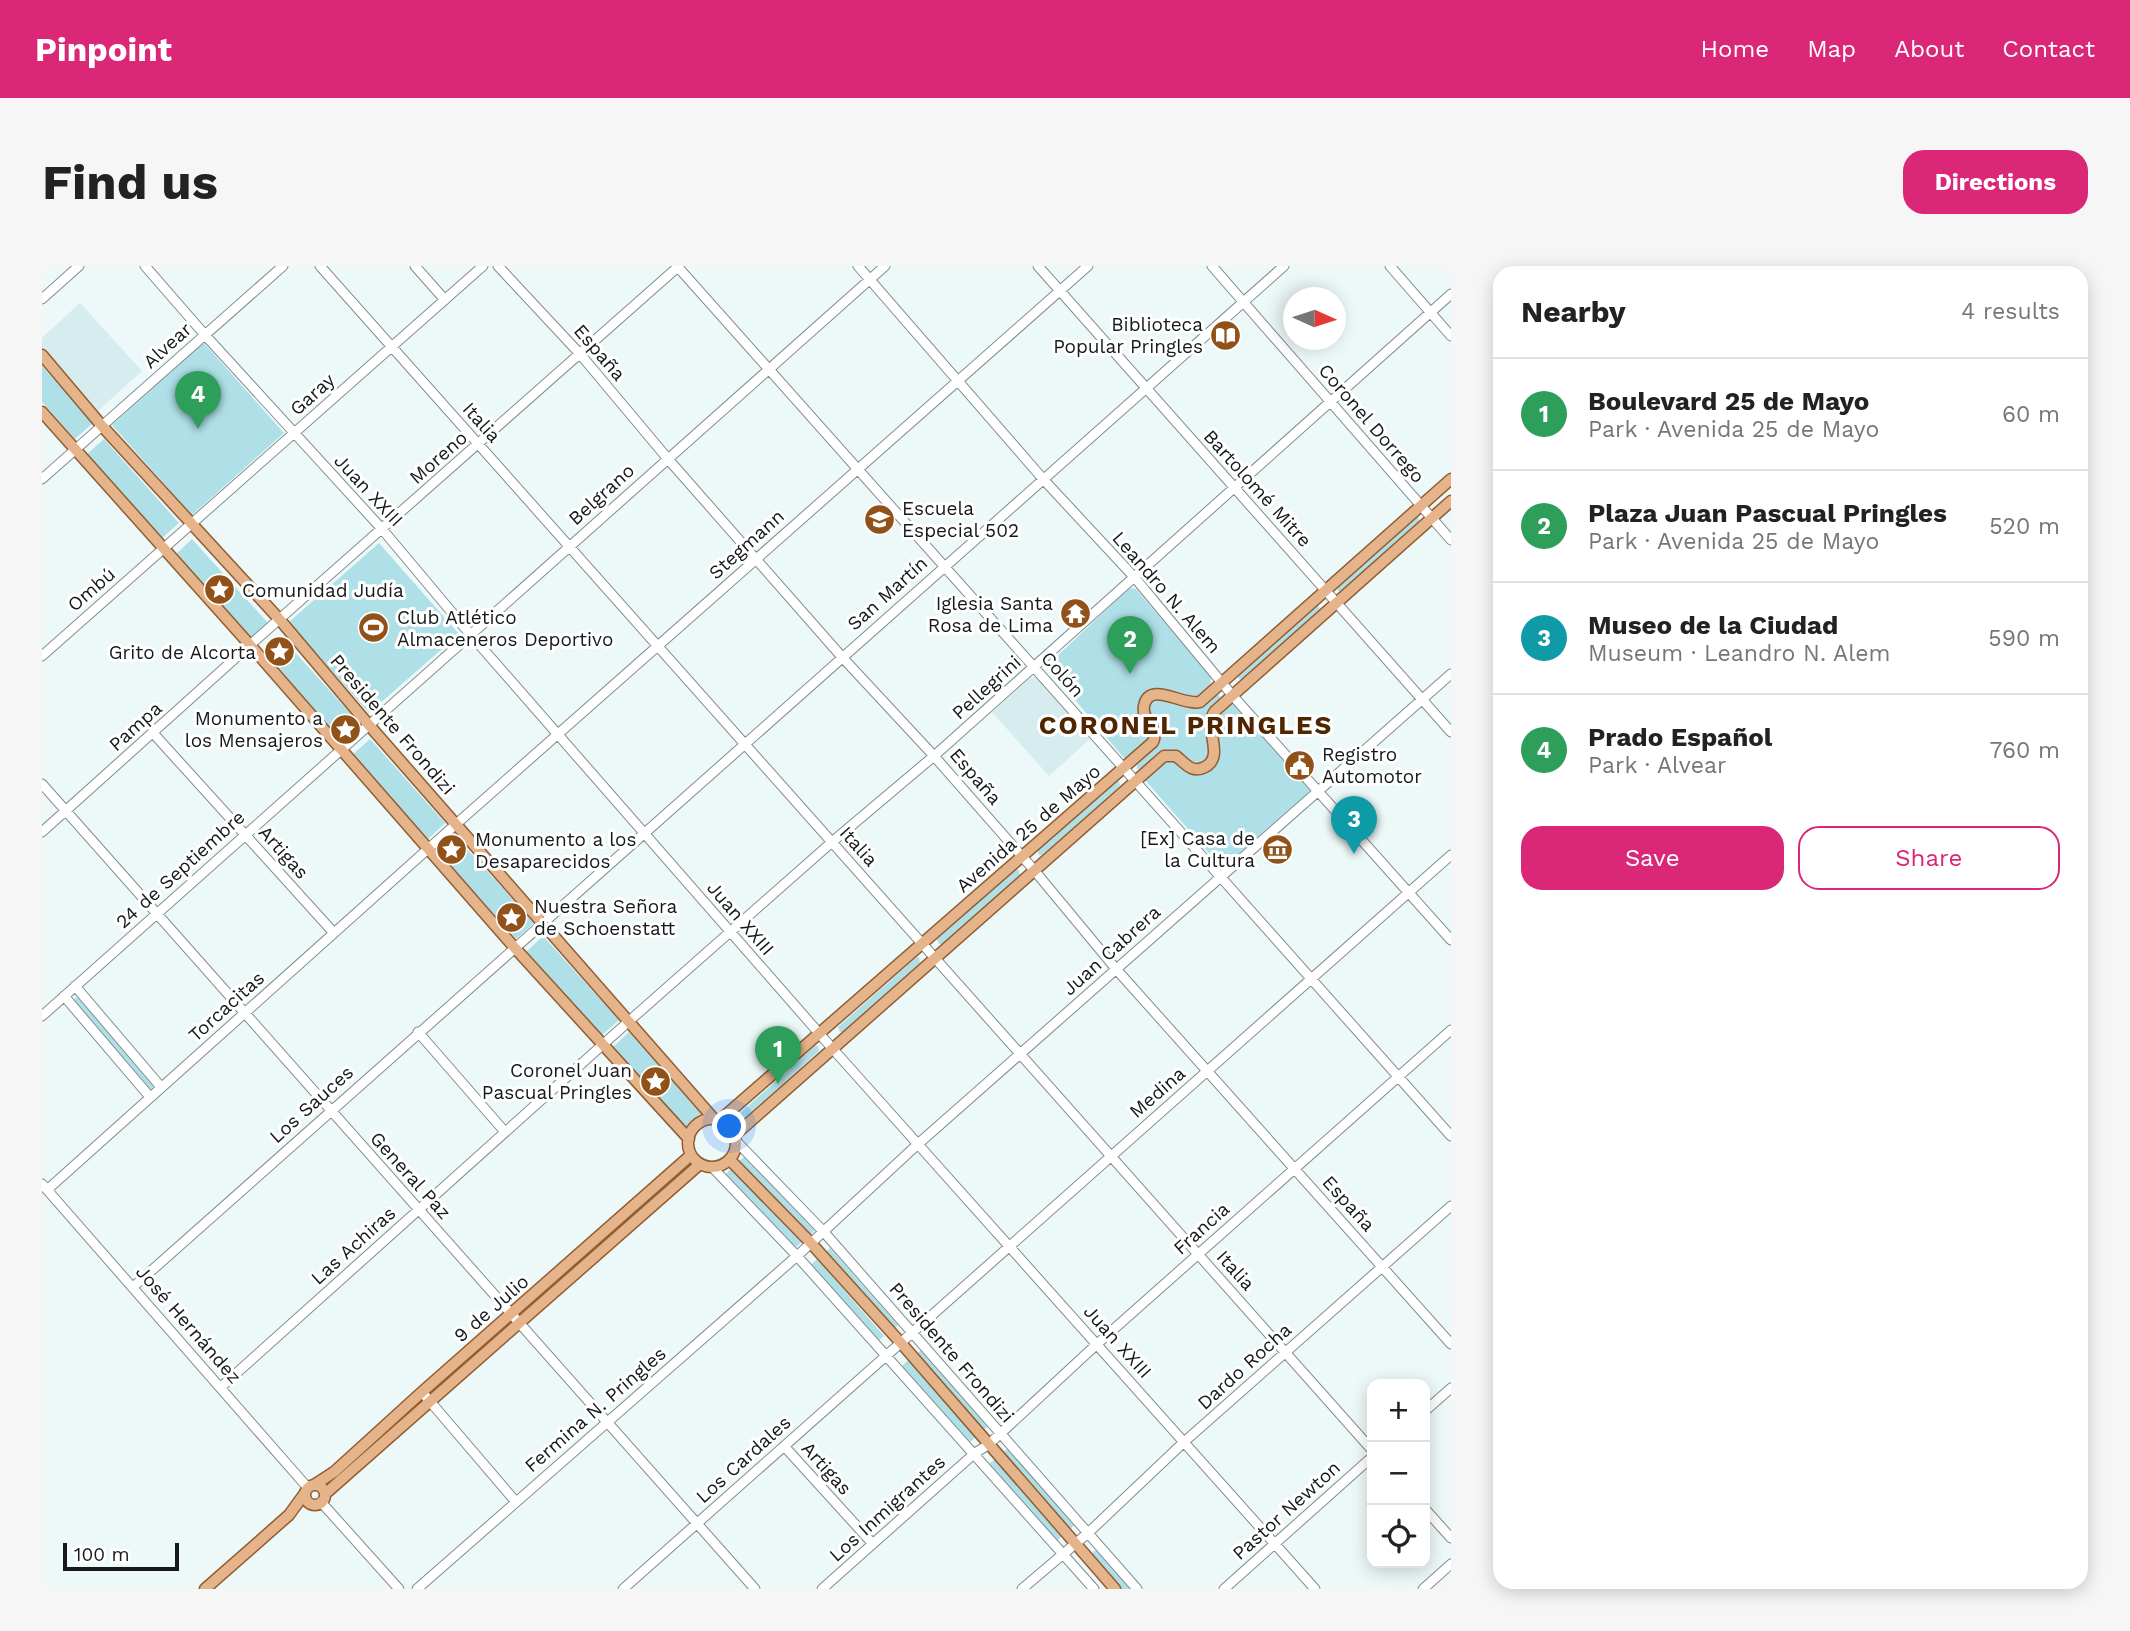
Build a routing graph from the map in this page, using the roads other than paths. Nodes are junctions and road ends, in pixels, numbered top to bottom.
1 (79, 266) edge
2 (145, 266) edge
3 (283, 266) edge
4 (320, 266) edge
5 (415, 266) edge
6 (483, 266) edge
7 (498, 266) edge
8 (678, 266) edge
9 (858, 266) edge
10 (885, 266) edge
11 (1038, 266) edge
12 (1088, 266) edge
13 (1212, 266) edge
14 (1284, 266) edge
15 (1390, 266) edge
16 (869, 280) junction
17 (1060, 291) junction
18 (1451, 294) edge
19 (42, 299) edge
20 (444, 300) junction
21 (1243, 302) junction
22 (1430, 312) junction
23 (205, 335) junction
24 (1451, 335) edge
25 (392, 347) junction
26 (580, 354) junction
27 (42, 355) edge
28 (769, 369) junction
29 (957, 380) junction
30 (1147, 389) junction
31 (1329, 401) junction
32 (42, 412) edge
33 (102, 426) junction
34 (293, 434) junction
35 (478, 445) junction
36 (75, 450) junction
37 (668, 458) junction
38 (857, 468) junction
39 (42, 479) edge
40 (1043, 479) junction
41 (1451, 479) edge
42 (1234, 487) junction
43 (1451, 501) edge
44 (1421, 506) junction
45 (1432, 518) junction
46 (191, 524) junction
47 (383, 529) junction
48 (1451, 540) edge
49 (569, 546) junction
50 (164, 548) junction
51 (756, 558) junction
52 (944, 566) junction
53 (1135, 578) junction
54 (1325, 590) junction
55 (1336, 603) junction
56 (280, 620) junction
57 (470, 634) junction
58 (250, 645) junction
59 (657, 646) junction
60 (42, 656) edge
61 (842, 657) junction
62 (1034, 667) junction
63 (1451, 674) edge
64 (1221, 683) junction
65 (1232, 695) junction
66 (1422, 700) junction
67 (368, 724) junction
68 (1451, 732) edge
69 (153, 733) junction
70 (558, 734) junction
71 (744, 744) junction
72 (341, 748) junction
73 (934, 756) junction
74 (1123, 768) junction
75 (1135, 780) junction
76 (42, 784) edge
77 (1317, 790) junction
78 (66, 811) junction
79 (456, 824) junction
80 (42, 832) edge
81 (644, 832) junction
82 (244, 834) junction
83 (832, 842) junction
84 (429, 848) junction
85 (1451, 855) edge
86 (1023, 857) junction
87 (1034, 870) junction
88 (1220, 877) junction
89 (1408, 892) junction
90 (156, 913) junction
91 (542, 923) junction
92 (730, 932) junction
93 (334, 933) junction
94 (1451, 940) edge
95 (923, 944) junction
96 (514, 947) junction
97 (935, 958) junction
98 (1116, 969) junction
99 (1312, 979) junction
100 (75, 986) junction
101 (64, 996) junction
102 (244, 1012) junction
103 (42, 1016) edge
104 (628, 1022) junction
105 (1451, 1030) edge
106 (418, 1032) junction
107 (820, 1034) junction
108 (603, 1045) junction
109 (832, 1048) junction
110 (1020, 1054) junction
111 (1207, 1071) junction
112 (1398, 1076) junction
113 (161, 1087) junction
114 (150, 1097) junction
115 (330, 1110) junction
116 (717, 1120) junction
117 (505, 1132) junction
118 (1451, 1136) edge
119 (736, 1138) junction
120 (689, 1139) junction
121 (918, 1144) junction
122 (691, 1155) junction
123 (1111, 1156) junction
124 (730, 1160) junction
125 (700, 1164) junction
126 (713, 1167) junction
127 (1295, 1169) junction
128 (44, 1187) edge
129 (1451, 1206) edge
130 (418, 1209) junction
131 (823, 1231) junction
132 (600, 1236) junction
133 (810, 1242) junction
134 (609, 1244) junction
135 (1009, 1246) junction
136 (1198, 1254) junction
137 (797, 1256) junction
138 (1382, 1267) junction
139 (132, 1287) junction
140 (511, 1314) junction
141 (519, 1323) junction
142 (911, 1333) junction
143 (901, 1343) junction
144 (1097, 1344) junction
145 (1451, 1344) edge
146 (1286, 1352) junction
147 (887, 1355) junction
148 (221, 1387) junction
149 (1451, 1388) edge
150 (422, 1392) junction
151 (430, 1401) junction
152 (1430, 1407) edge
153 (606, 1421) junction
154 (1000, 1433) junction
155 (1184, 1442) junction
156 (1367, 1444) edge
157 (988, 1445) junction
158 (784, 1446) junction
159 (975, 1454) junction
160 (1367, 1461) edge
161 (309, 1489) junction
162 (320, 1500) junction
163 (516, 1502) junction
164 (289, 1515) junction
165 (1430, 1515) edge
166 (697, 1524) junction
167 (1088, 1533) junction
168 (1451, 1538) edge
169 (873, 1544) junction
170 (1074, 1544) junction
171 (1275, 1544) junction
172 (1063, 1554) junction
173 (1451, 1564) edge
174 (205, 1589) edge
175 (399, 1589) edge
176 (417, 1589) edge
177 (624, 1589) edge
178 (755, 1589) edge
179 (822, 1589) edge
180 (1022, 1589) edge
181 (1094, 1589) edge
182 (1115, 1589) edge
183 (1137, 1589) edge
184 (1224, 1589) edge
185 (1315, 1589) edge
186 (1423, 1589) edge

1 - 19 street
2 - 23 street, Juan XXIII
3 - 23 street, Alvear
4 - 25 street, Italia
5 - 20 street
6 - 20 street, Garay
7 - 26 street, España
8 - 26 street, Moreno
8 - 28 street, Colón
9 - 16 street, Leandro N. Alem
10 - 16 street, Belgrano
11 - 17 street, Bartolomé Mitre
12 - 17 street, Stegmann
13 - 21 street, Coronel Dorrego
14 - 21 street, San Martín
15 - 22 street
16 - 28 street, Belgrano
16 - 29 street, Leandro N. Alem
17 - 29 street, Stegmann
17 - 30 street, Bartolomé Mitre
18 - 22 street, Pellegrini
20 - 25 street, Garay
21 - 30 street, San Martín
21 - 31 street, Coronel Dorrego
22 - 24 street
22 - 31 street, Pellegrini
23 - 33 street, Alvear
23 - 34 street, Juan XXIII
25 - 34 street, Garay
25 - 35 street, Italia
26 - 35 street, Moreno
26 - 37 street, España
27 - 33 main road, Presidente Frondizi
28 - 37 street, Belgrano
28 - 38 street, Colón
29 - 38 street, Stegmann
29 - 40 street, Leandro N. Alem
30 - 40 street, San Martín
30 - 42 street, Bartolomé Mitre
31 - 42 street, Pellegrini
31 - 44 street, Coronel Dorrego
32 - 36 main road
33 - 36 street, Alvear
33 - 46 main road, Presidente Frondizi
34 - 46 street, Garay
34 - 47 street, Juan XXIII
35 - 47 street, Moreno
35 - 49 street, Italia
36 - 39 street, Alvear
36 - 50 main road
37 - 49 street, Belgrano
37 - 51 street, España
38 - 51 street, Stegmann
38 - 52 street, Colón
40 - 52 street, San Martín
40 - 53 street, Leandro N. Alem
41 - 44 main road, Avenida 25 de Mayo
42 - 53 street, Pellegrini
42 - 54 street, Bartolomé Mitre
43 - 45 main road, Avenida 25 de Mayo
44 - 45 street, Coronel Dorrego
44 - 54 main road, Avenida 25 de Mayo
45 - 48 street, Coronel Dorrego
45 - 55 main road, Avenida 25 de Mayo
46 - 50 street, Garay
46 - 56 main road, Presidente Frondizi
47 - 56 street, Moreno
47 - 57 street, Juan XXIII
49 - 57 street, Belgrano
49 - 59 street, Italia
50 - 58 main road
50 - 60 street, Ombú
51 - 59 street, Stegmann
51 - 61 street, España
52 - 61 street, San Martín
52 - 62 street, Colón
53 - 62 street, Pellegrini
53 - 64 street, Leandro N. Alem
54 - 55 street, Bartolomé Mitre
54 - 64 main road, Avenida 25 de Mayo
55 - 65 main road, Avenida 25 de Mayo
55 - 66 street, Bartolomé Mitre
56 - 58 street, Moreno
56 - 67 main road, Presidente Frondizi
57 - 67 street, Belgrano
57 - 70 street, Juan XXIII
58 - 69 street, Pampa
58 - 72 main road
59 - 70 street, Stegmann
59 - 71 street, Italia
61 - 71 street, San Martín
61 - 73 street, España
62 - 73 street, Pellegrini
62 - 74 street, Colón
63 - 66 street, Juan Cabrera
64 - 65 street, Leandro N. Alem
64 - 74 main road, Avenida 25 de Mayo
65 - 75 main road, Avenida 25 de Mayo
65 - 77 street, Leandro N. Alem
66 - 68 street, Bartolomé Mitre
66 - 77 street, Juan Cabrera
67 - 72 street, Belgrano
67 - 79 main road, Presidente Frondizi
69 - 78 street, Pampa
69 - 82 street, Artigas
70 - 79 street, Stegmann
70 - 81 street, Juan XXIII
71 - 81 street, San Martín
71 - 83 street, Italia
72 - 82 street, 24 de Septiembre
72 - 84 main road
73 - 83 street, Pellegrini
73 - 86 street, España
74 - 75 street, Colón
74 - 86 main road, Avenida 25 de Mayo
75 - 87 main road, Avenida 25 de Mayo
75 - 88 street, Colón
76 - 78 street, General Paz
77 - 88 street, Juan Cabrera
77 - 89 street, Leandro N. Alem
78 - 80 street, Pampa
78 - 90 street, General Paz
79 - 84 street, Stegmann
79 - 91 main road, Presidente Frondizi
81 - 91 street, San Martín
81 - 92 street, Juan XXIII
82 - 90 street, 24 de Septiembre
82 - 93 street, Artigas
83 - 92 street, Pellegrini
83 - 95 street, Italia
84 - 93 street, Torcacitas
84 - 96 main road
85 - 89 street, Medina
86 - 87 street, España
86 - 95 main road, Avenida 25 de Mayo
87 - 97 main road, Avenida 25 de Mayo
87 - 98 street, España
88 - 98 street, Juan Cabrera
88 - 99 street, Colón
89 - 94 street, Leandro N. Alem
89 - 99 street, Medina
90 - 100 street, 24 de Septiembre
90 - 102 street, General Paz
91 - 96 street, San Martín
91 - 104 main road, Presidente Frondizi
92 - 104 street, Pellegrini
92 - 107 street, Juan XXIII
93 - 102 street, Torcacitas
95 - 97 street, Italia
95 - 107 main road, Avenida 25 de Mayo
96 - 106 street, Los Sauces
96 - 108 main road
97 - 109 main road, Avenida 25 de Mayo
97 - 110 street, Italia
98 - 110 street, Juan Cabrera
98 - 111 street, España
99 - 111 street, Medina
99 - 112 street, Colón
100 - 101 street, 24 de Septiembre
100 - 113 street
101 - 103 street, 24 de Septiembre
101 - 114 street
102 - 113 street, Torcacitas
102 - 115 street, General Paz
104 - 108 street, Pellegrini
104 - 116 main road, Presidente Frondizi
105 - 112 street, Francia
106 - 115 street, Los Sauces
106 - 117 street
107 - 109 street, Juan XXIII
107 - 116 main road, Avenida 25 de Mayo
108 - 117 street, Las Achiras
108 - 120 main road
109 - 119 main road, Avenida 25 de Mayo
109 - 121 street, Juan XXIII
110 - 121 street, Juan Cabrera
110 - 123 street, Italia
111 - 123 street, Medina
111 - 127 street, España
112 - 118 street, Colón
112 - 127 street, Francia
113 - 114 street, Torcacitas
114 - 128 street, Torcacitas
115 - 130 street, General Paz
115 - 139 street, Los Sauces
116 - 119 main road
116 - 120 main road
117 - 130 street, Las Achiras
119 - 124 main road
119 - 131 street, Presidente Frondizi
120 - 122 main road
121 - 131 street, Juan Cabrera
121 - 135 street, Juan XXIII
122 - 125 main road
122 - 132 main road, 9 de Julio
123 - 135 street, Medina
123 - 136 street, Italia
124 - 126 main road
124 - 133 main road, Presidente Frondizi
125 - 126 main road
125 - 134 main road, 9 de Julio
126 - 137 street
127 - 136 street, Francia
127 - 138 street, España
128 - 139 street, José Hernández
129 - 138 street, Dardo Rocha
130 - 140 street, General Paz
130 - 148 street, Las Achiras
131 - 133 street, Juan Cabrera
131 - 142 street, Presidente Frondizi
132 - 134 main road
132 - 140 main road, 9 de Julio
133 - 137 street, Juan Cabrera
133 - 143 main road, Presidente Frondizi
134 - 141 main road, 9 de Julio
135 - 142 street, Medina
135 - 144 street, Juan XXIII
136 - 144 street, Francia
136 - 146 street, Italia
137 - 147 street
137 - 153 street, Fermina N. Pringles
138 - 145 street, España
138 - 146 street, Dardo Rocha
139 - 148 street, José Hernández
140 - 141 street, General Paz
140 - 150 main road, 9 de Julio
141 - 151 main road, 9 de Julio
141 - 153 street, General Paz
142 - 143 street, Medina
142 - 154 street, Presidente Frondizi
143 - 147 street, Medina
143 - 157 main road, Presidente Frondizi
144 - 154 street, Francia
144 - 155 street, Juan XXIII
146 - 155 street, Dardo Rocha
146 - 156 street, Italia
147 - 158 street, Los Cardales
147 - 159 street
148 - 161 street, José Hernández
149 - 152 street
150 - 151 street
150 - 161 main road, 9 de Julio
151 - 162 main road, 9 de Julio
151 - 163 street
153 - 163 street, Fermina N. Pringles
153 - 166 street, General Paz
154 - 157 street, Francia
154 - 167 street, Presidente Frondizi
155 - 167 street, Dardo Rocha
155 - 171 street, Juan XXIII
157 - 159 street, Francia
157 - 170 main road, Presidente Frondizi
158 - 166 street, Los Cardales
158 - 169 street, Artigas
159 - 169 street, Los Inmigrantes
159 - 172 street
160 - 171 street, Pastor Newton
161 - 162 main road
161 - 162 main road
161 - 164 main road, 9 de Julio
162 - 164 main road, 9 de Julio
162 - 175 street
163 - 176 street, Fermina N. Pringles
164 - 174 main road
165 - 168 street
166 - 177 street, Los Cardales
166 - 178 street, General Paz
167 - 170 street, Dardo Rocha
167 - 183 street, Presidente Frondizi
169 - 179 street, Los Inmigrantes
170 - 172 street, Dardo Rocha
170 - 182 main road, Presidente Frondizi
171 - 184 street, Pastor Newton
171 - 185 street, Juan XXIII
172 - 180 street, Dardo Rocha
172 - 181 street
173 - 186 street

